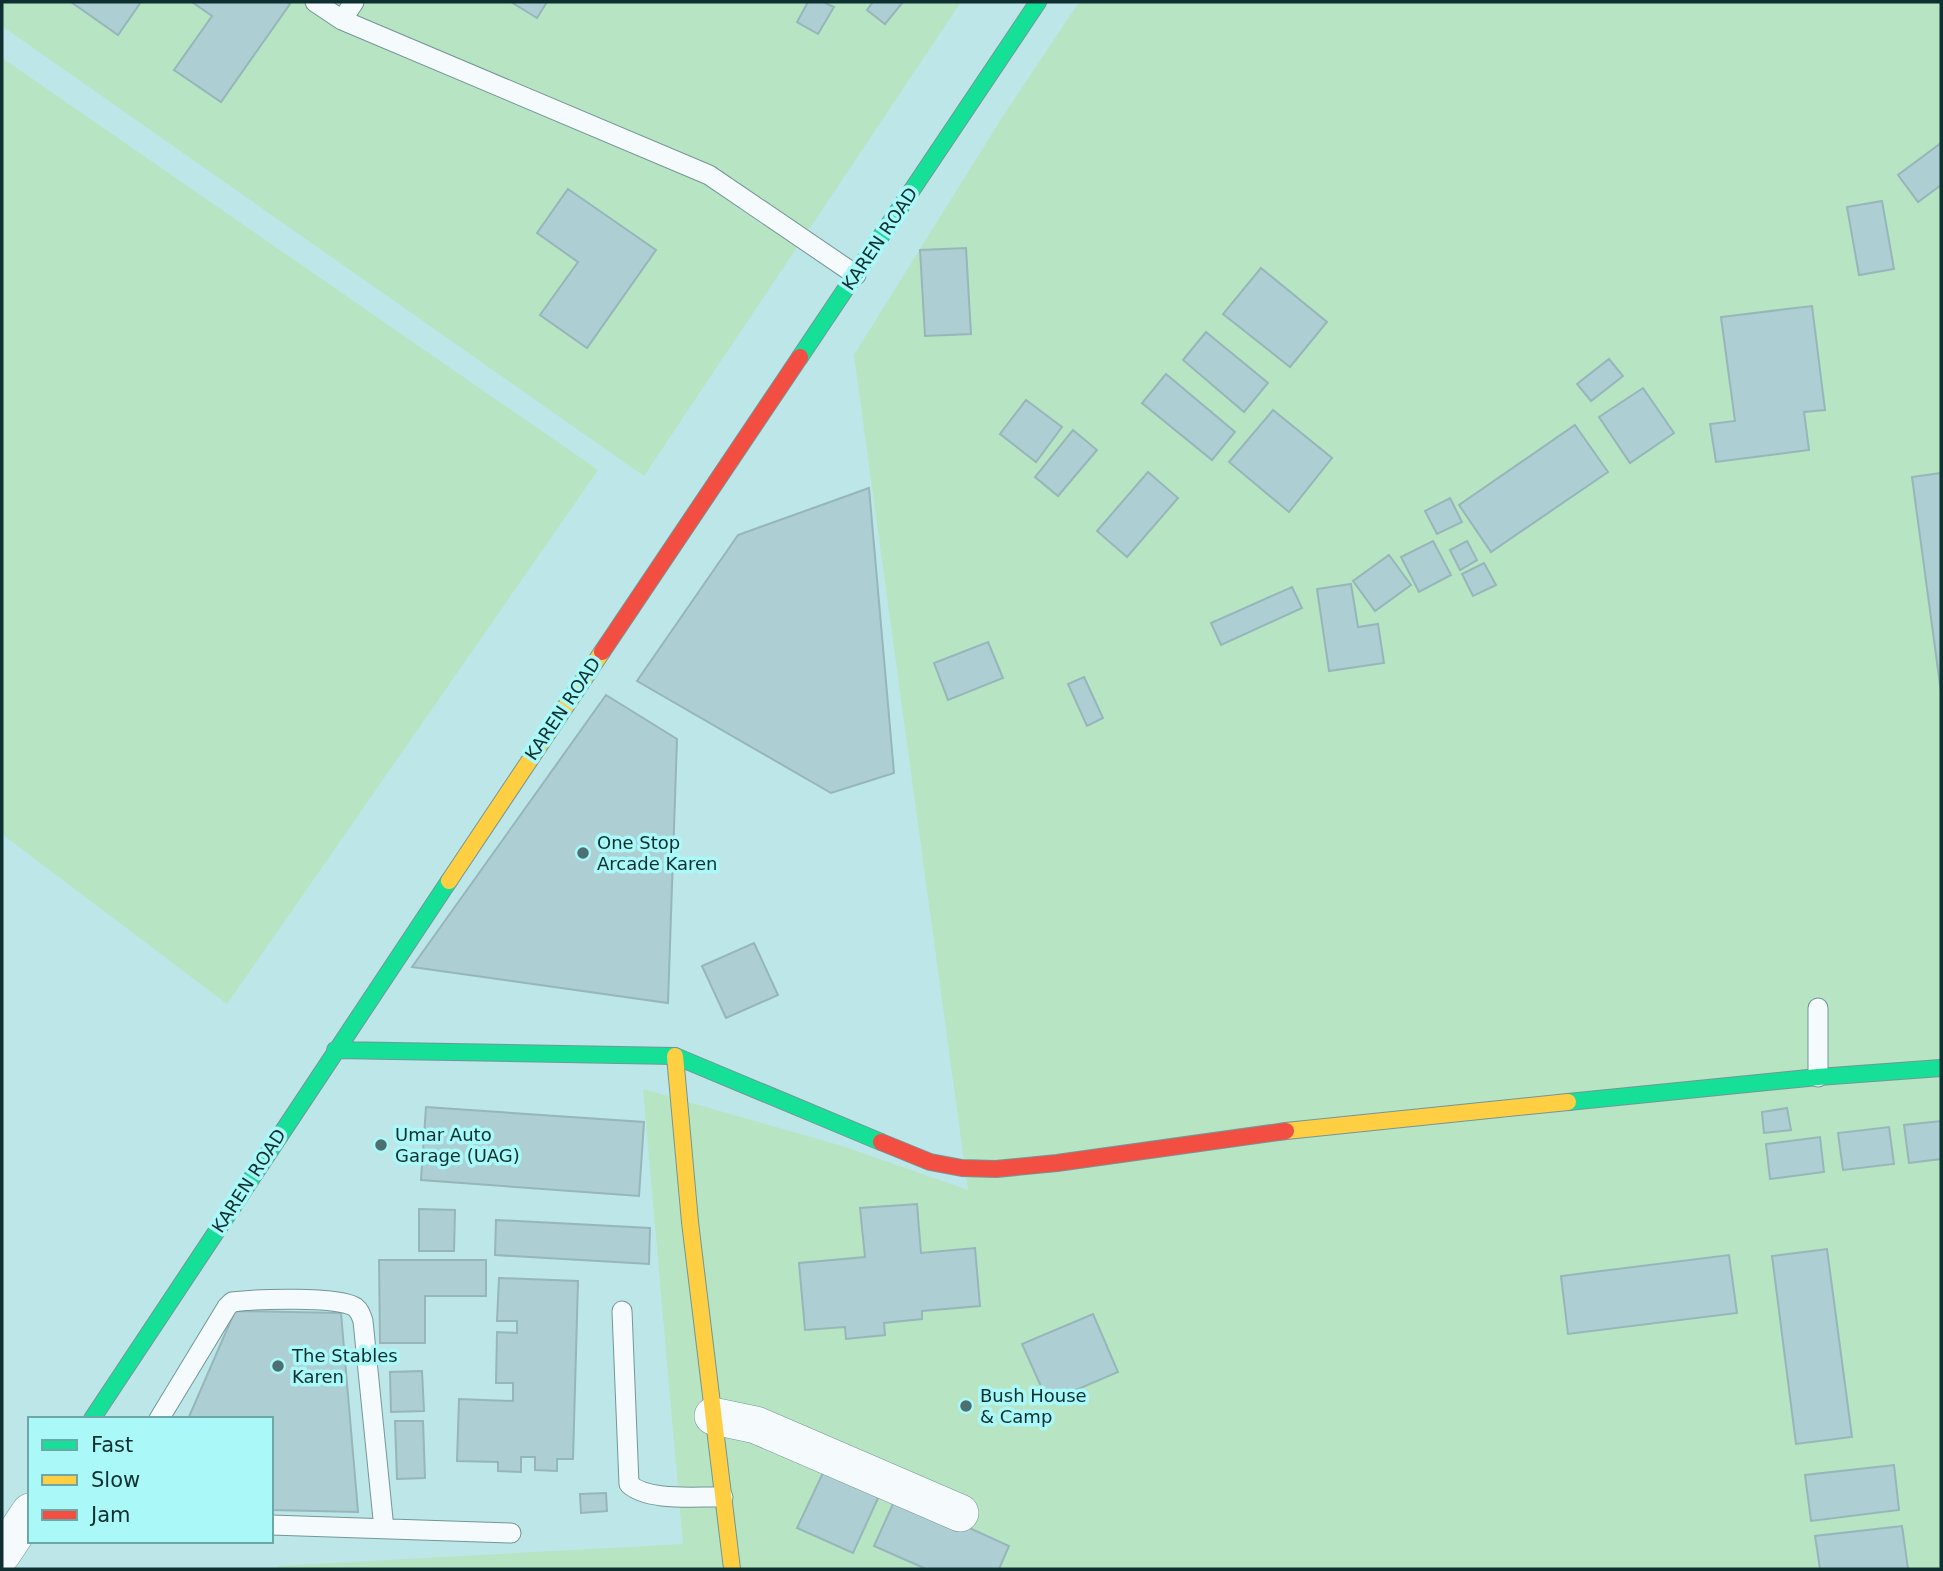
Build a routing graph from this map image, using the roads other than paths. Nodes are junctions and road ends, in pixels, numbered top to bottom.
1 (315, 2) edge
2 (354, 2) edge
3 (1038, 2) edge
4 (342, 20) junction
5 (856, 275) junction
6 (1818, 1008) dead end
7 (335, 1051) junction
8 (675, 1056) junction
9 (1941, 1068) edge
10 (1818, 1077) junction
11 (622, 1311) dead end
12 (713, 1416) junction
13 (93, 1417) edge
14 (160, 1417) edge
15 (723, 1497) junction
16 (960, 1513) dead end
17 (28, 1515) edge
18 (273, 1525) edge
19 (384, 1529) junction
20 (511, 1533) dead end
21 (2, 1554) edge
22 (732, 1569) edge

1 - 4 lane
2 - 4 lane
3 - 5 street, KAREN ROAD
4 - 5 lane
5 - 7 street, KAREN ROAD
6 - 10 lane
7 - 8 street
7 - 13 street, KAREN ROAD
8 - 10 street
8 - 12 street
9 - 10 street
11 - 15 lane
12 - 15 street
12 - 16 street
14 - 19 lane
15 - 22 street
17 - 21 street
18 - 19 lane
19 - 20 lane

